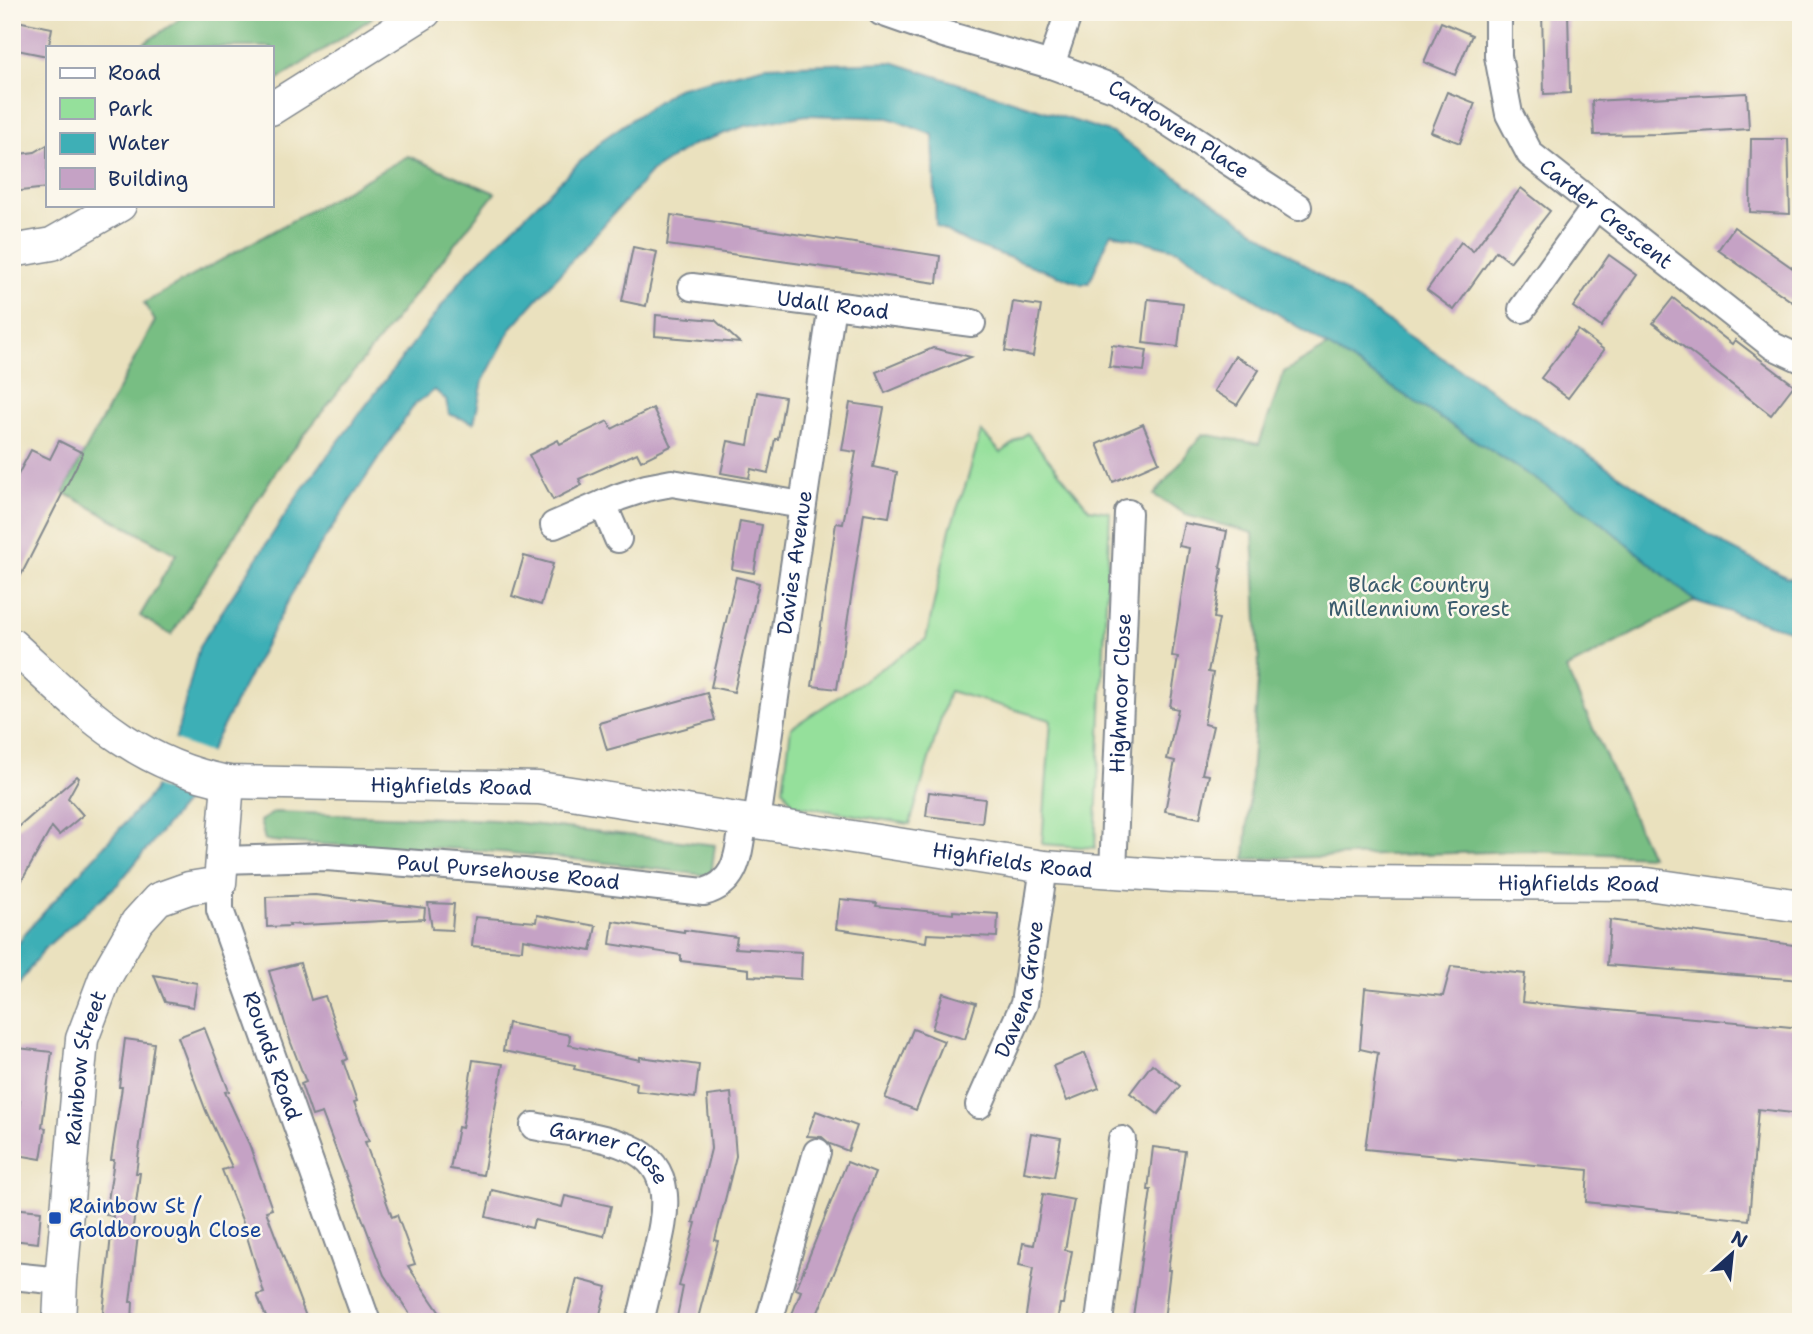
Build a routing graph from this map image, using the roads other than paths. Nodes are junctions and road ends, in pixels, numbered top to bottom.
1 (425, 12) edge
2 (881, 12) edge
3 (1069, 12) edge
4 (1498, 12) edge
5 (1051, 65) junction
6 (273, 108) edge
7 (118, 206) edge
8 (1596, 206) junction
9 (1298, 207) dead end
10 (12, 251) edge
11 (692, 287) dead end
12 (832, 305) junction
13 (1522, 309) dead end
14 (972, 323) dead end
15 (1801, 359) edge
16 (603, 504) junction
17 (802, 505) junction
18 (1128, 513) dead end
19 (554, 525) dead end
20 (618, 539) dead end
21 (12, 645) edge
22 (215, 780) junction
23 (750, 820) junction
24 (1044, 867) junction
25 (221, 871) junction
26 (1113, 871) junction
27 (1801, 906) edge
28 (979, 1105) dead end
29 (534, 1125) dead end
30 (1122, 1140) dead end
31 (817, 1152) dead end
32 (12, 1276) edge
33 (61, 1281) junction
34 (60, 1322) edge
35 (367, 1322) edge
36 (640, 1322) edge
37 (769, 1322) edge
38 (1099, 1322) edge

1 - 6 street
2 - 5 street, Cardowen Place
3 - 5 street
4 - 8 street, Carder Crescent
5 - 9 street, Cardowen Place
7 - 10 street
8 - 13 street
8 - 15 street, Carder Crescent
11 - 12 street, Udall Road
12 - 14 street, Udall Road
12 - 17 street, Davies Avenue
16 - 17 street
16 - 19 street
16 - 20 street
17 - 23 street, Davies Avenue
18 - 26 street, Highmoor Close
21 - 22 street
22 - 23 street, Highfields Road
22 - 25 street, Rounds Road
23 - 24 street, Highfields Road
23 - 25 street, Paul Pursehouse Road
24 - 26 street, Highfields Road
24 - 28 street, Davena Grove
25 - 33 street, Rainbow Street
25 - 35 street, Rounds Road
26 - 27 street, Highfields Road
29 - 36 street, Garner Close
30 - 38 street
31 - 37 street
32 - 33 street
33 - 34 street, Rainbow Street

